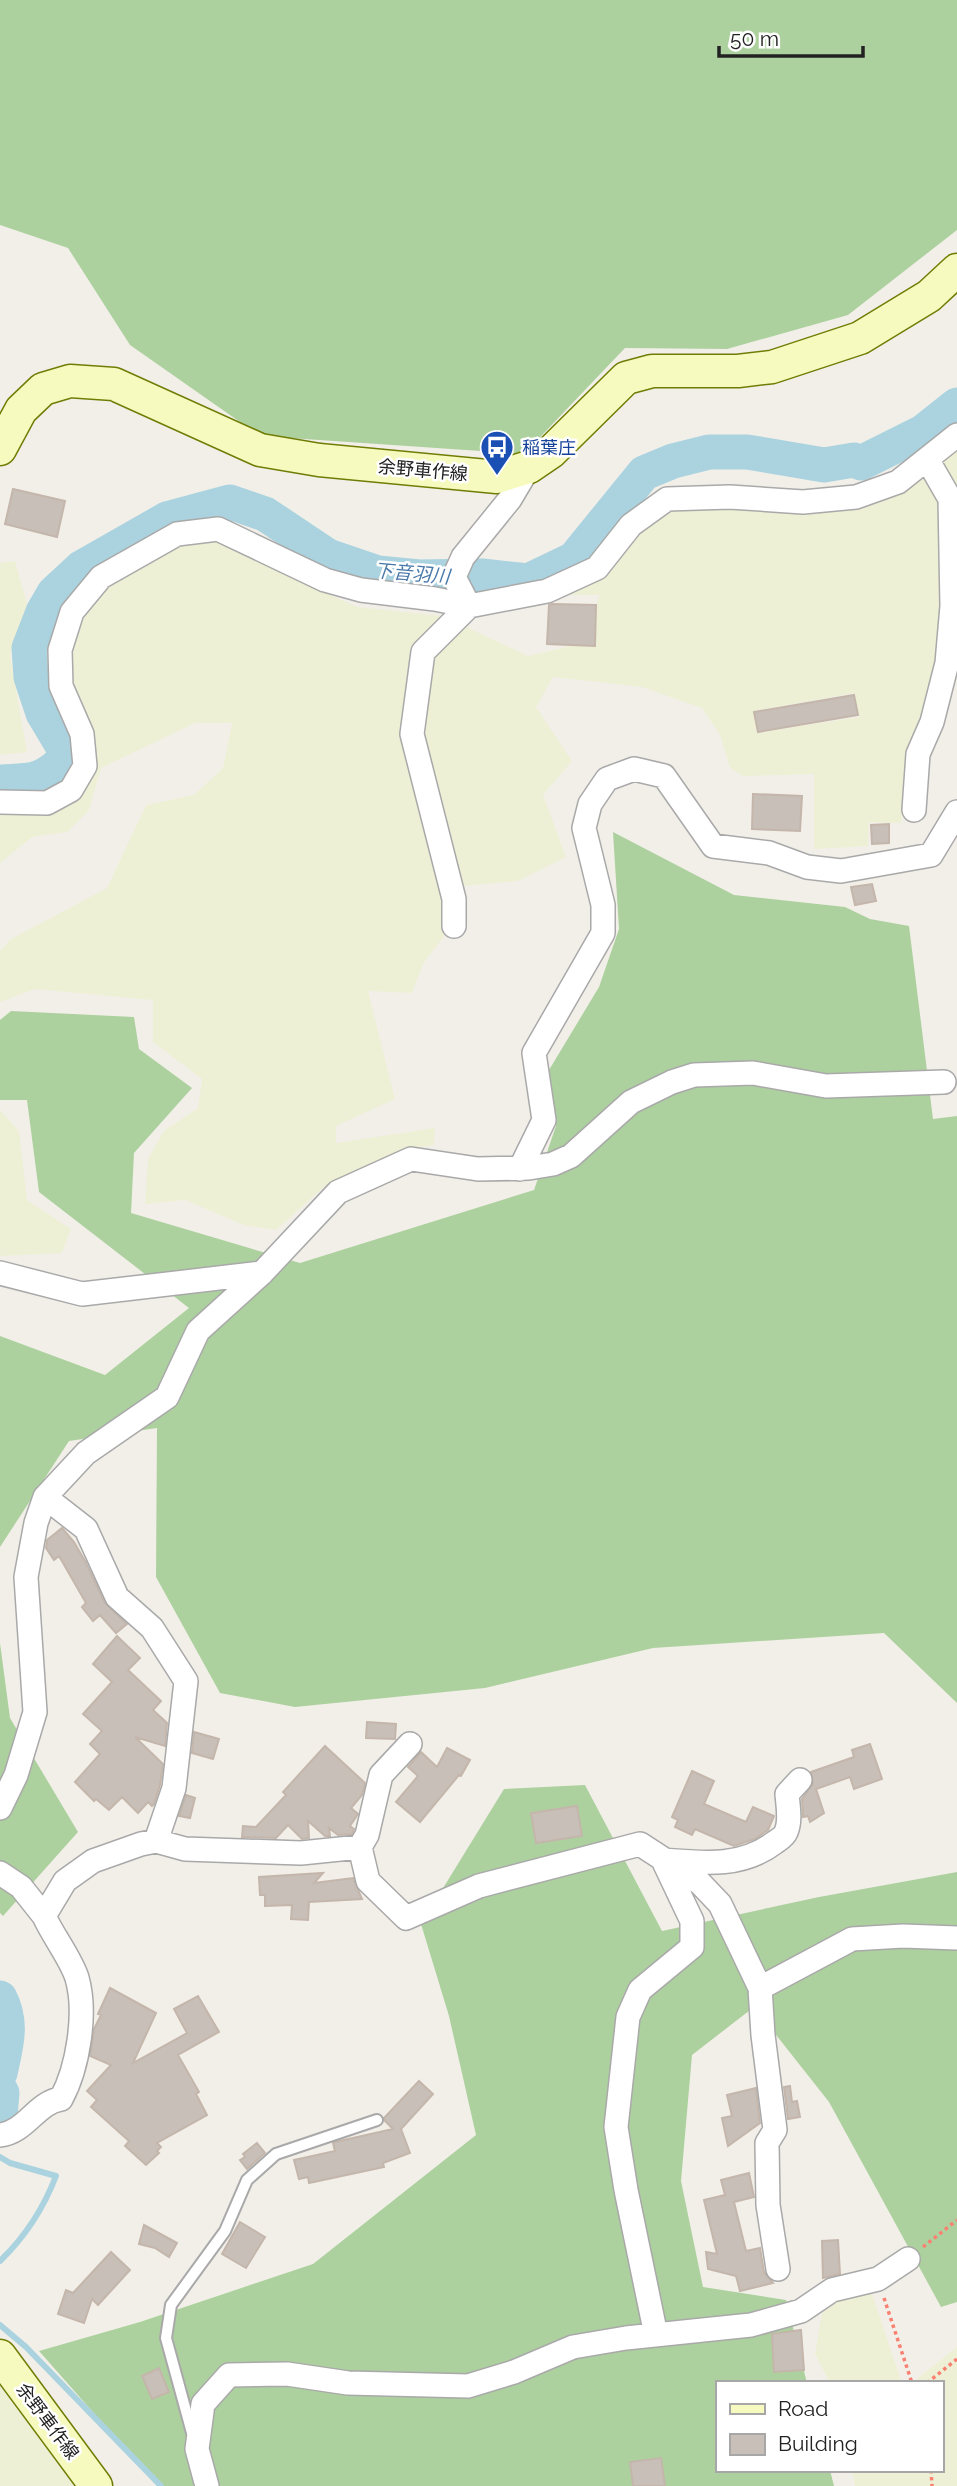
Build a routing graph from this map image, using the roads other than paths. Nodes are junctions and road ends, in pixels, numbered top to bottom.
1 (957, 270) edge
2 (957, 435) edge
3 (0, 449) edge
4 (927, 459) junction
5 (529, 467) junction
6 (469, 606) junction
7 (0, 802) edge
8 (914, 810) dead end
9 (957, 812) edge
10 (454, 926) dead end
11 (944, 1082) dead end
12 (520, 1169) junction
13 (0, 1273) edge
14 (262, 1273) junction
15 (45, 1497) junction
16 (410, 1744) dead end
17 (800, 1780) dead end
18 (0, 1808) edge
19 (156, 1841) junction
20 (359, 1847) junction
21 (663, 1860) junction
22 (0, 1873) edge
23 (44, 1916) junction
24 (957, 1938) edge
25 (760, 1988) junction
26 (377, 2120) dead end
27 (4, 2135) edge
28 (908, 2259) road end
29 (778, 2269) dead end
30 (656, 2335) junction
31 (0, 2356) edge
32 (197, 2449) junction
33 (96, 2486) edge
34 (207, 2486) edge

1 - 5 main road, 余野車作線
2 - 4 street
3 - 5 main road, 余野車作線
4 - 6 street
4 - 8 street
5 - 6 street
6 - 7 street
6 - 10 street
9 - 12 street
11 - 12 street
12 - 14 street
13 - 14 street
14 - 15 street
15 - 18 street
15 - 19 street
16 - 20 street
17 - 21 street
19 - 20 street
19 - 23 street
20 - 21 street
21 - 25 street
21 - 30 street
22 - 23 street
23 - 27 street
24 - 25 street
25 - 29 street
26 - 32 lane
28 - 30 street
30 - 32 street
31 - 33 main road, 余野車作線
32 - 34 street

